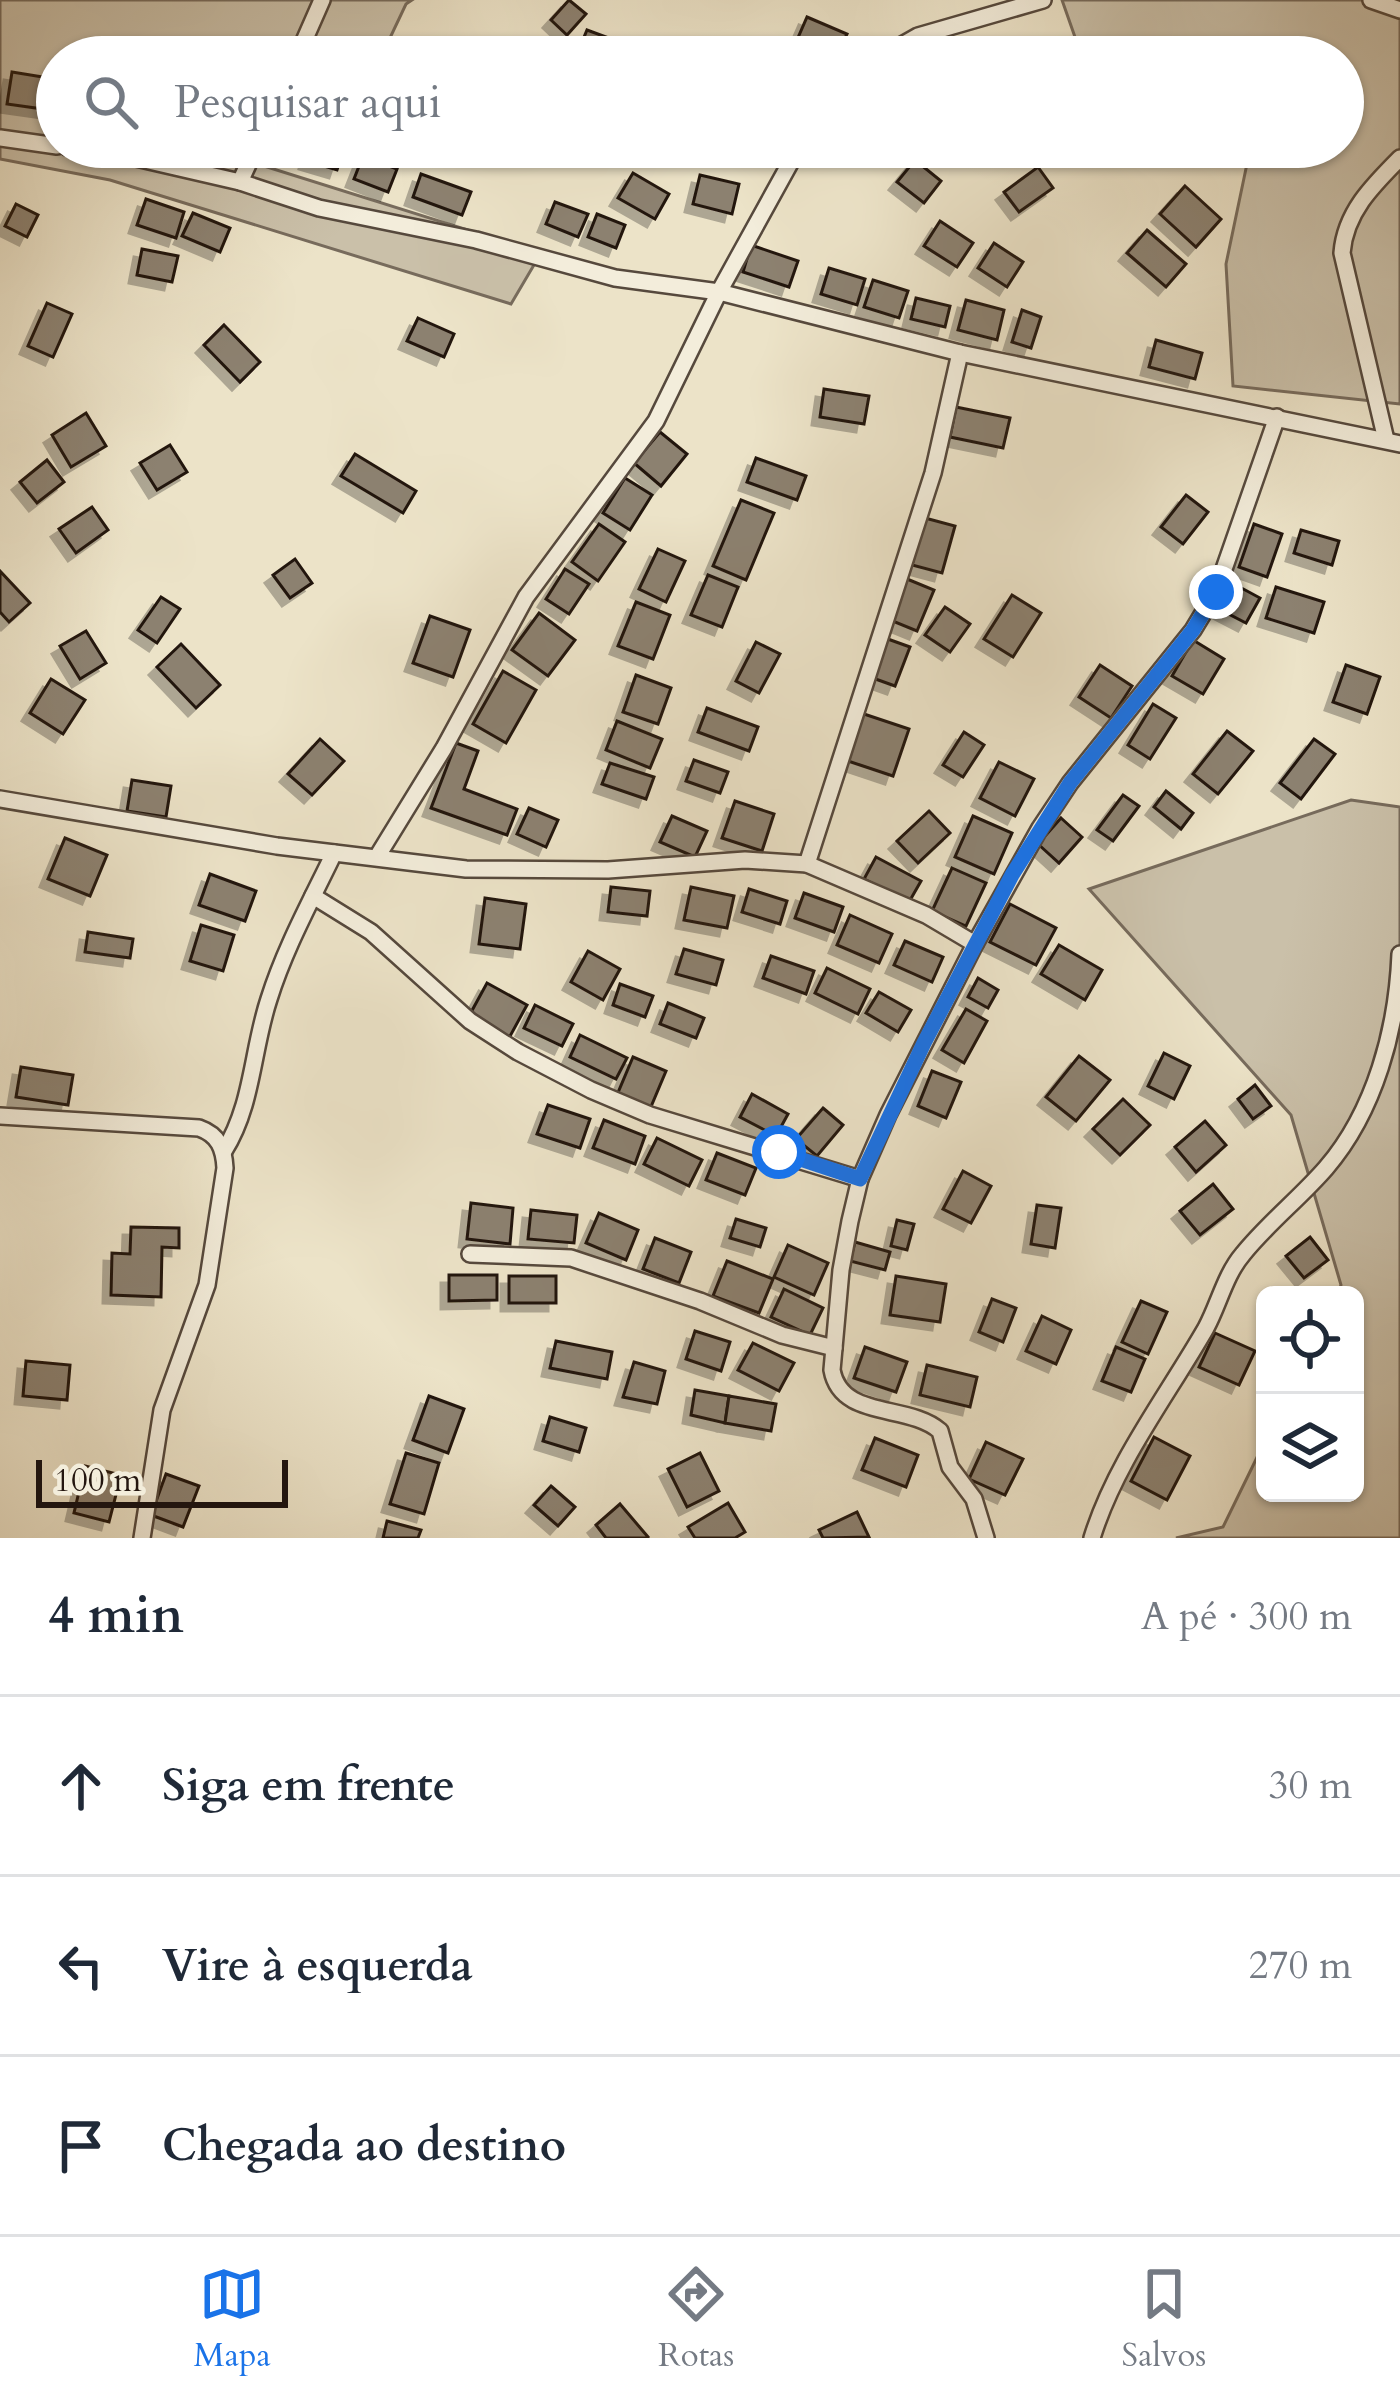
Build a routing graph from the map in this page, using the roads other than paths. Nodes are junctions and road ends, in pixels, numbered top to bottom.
1 (322, 0) edge
2 (1043, 0) edge
3 (1371, 0) edge
4 (1400, 10) edge
5 (306, 36) edge
6 (918, 36) edge
7 (0, 138) edge
8 (36, 143) edge
9 (1400, 158) edge
10 (180, 168) edge
11 (246, 168) edge
12 (787, 168) edge
13 (240, 182) junction
14 (718, 292) junction
15 (959, 352) junction
16 (1276, 418) junction
17 (1393, 442) edge
18 (0, 800) edge
19 (334, 853) junction
20 (377, 857) junction
21 (807, 864) junction
22 (314, 896) junction
23 (975, 944) junction
24 (1400, 954) edge
25 (0, 1117) edge
26 (224, 1151) junction
27 (860, 1179) junction
28 (470, 1254) dead end
29 (834, 1348) junction
30 (142, 1538) edge
31 (986, 1538) edge
32 (1092, 1538) edge

1 - 5 street
2 - 6 street
3 - 4 street
7 - 8 street
9 - 17 street
10 - 13 street
11 - 13 street
12 - 14 street
13 - 14 street
14 - 15 street
14 - 20 street
15 - 16 street
15 - 21 street
16 - 17 street
16 - 23 street
18 - 19 street
19 - 20 street
19 - 22 street
20 - 21 street
21 - 23 street
22 - 26 street
22 - 27 street
23 - 27 street
24 - 32 street
25 - 26 street
26 - 30 street
27 - 29 street
28 - 29 street
29 - 31 street

